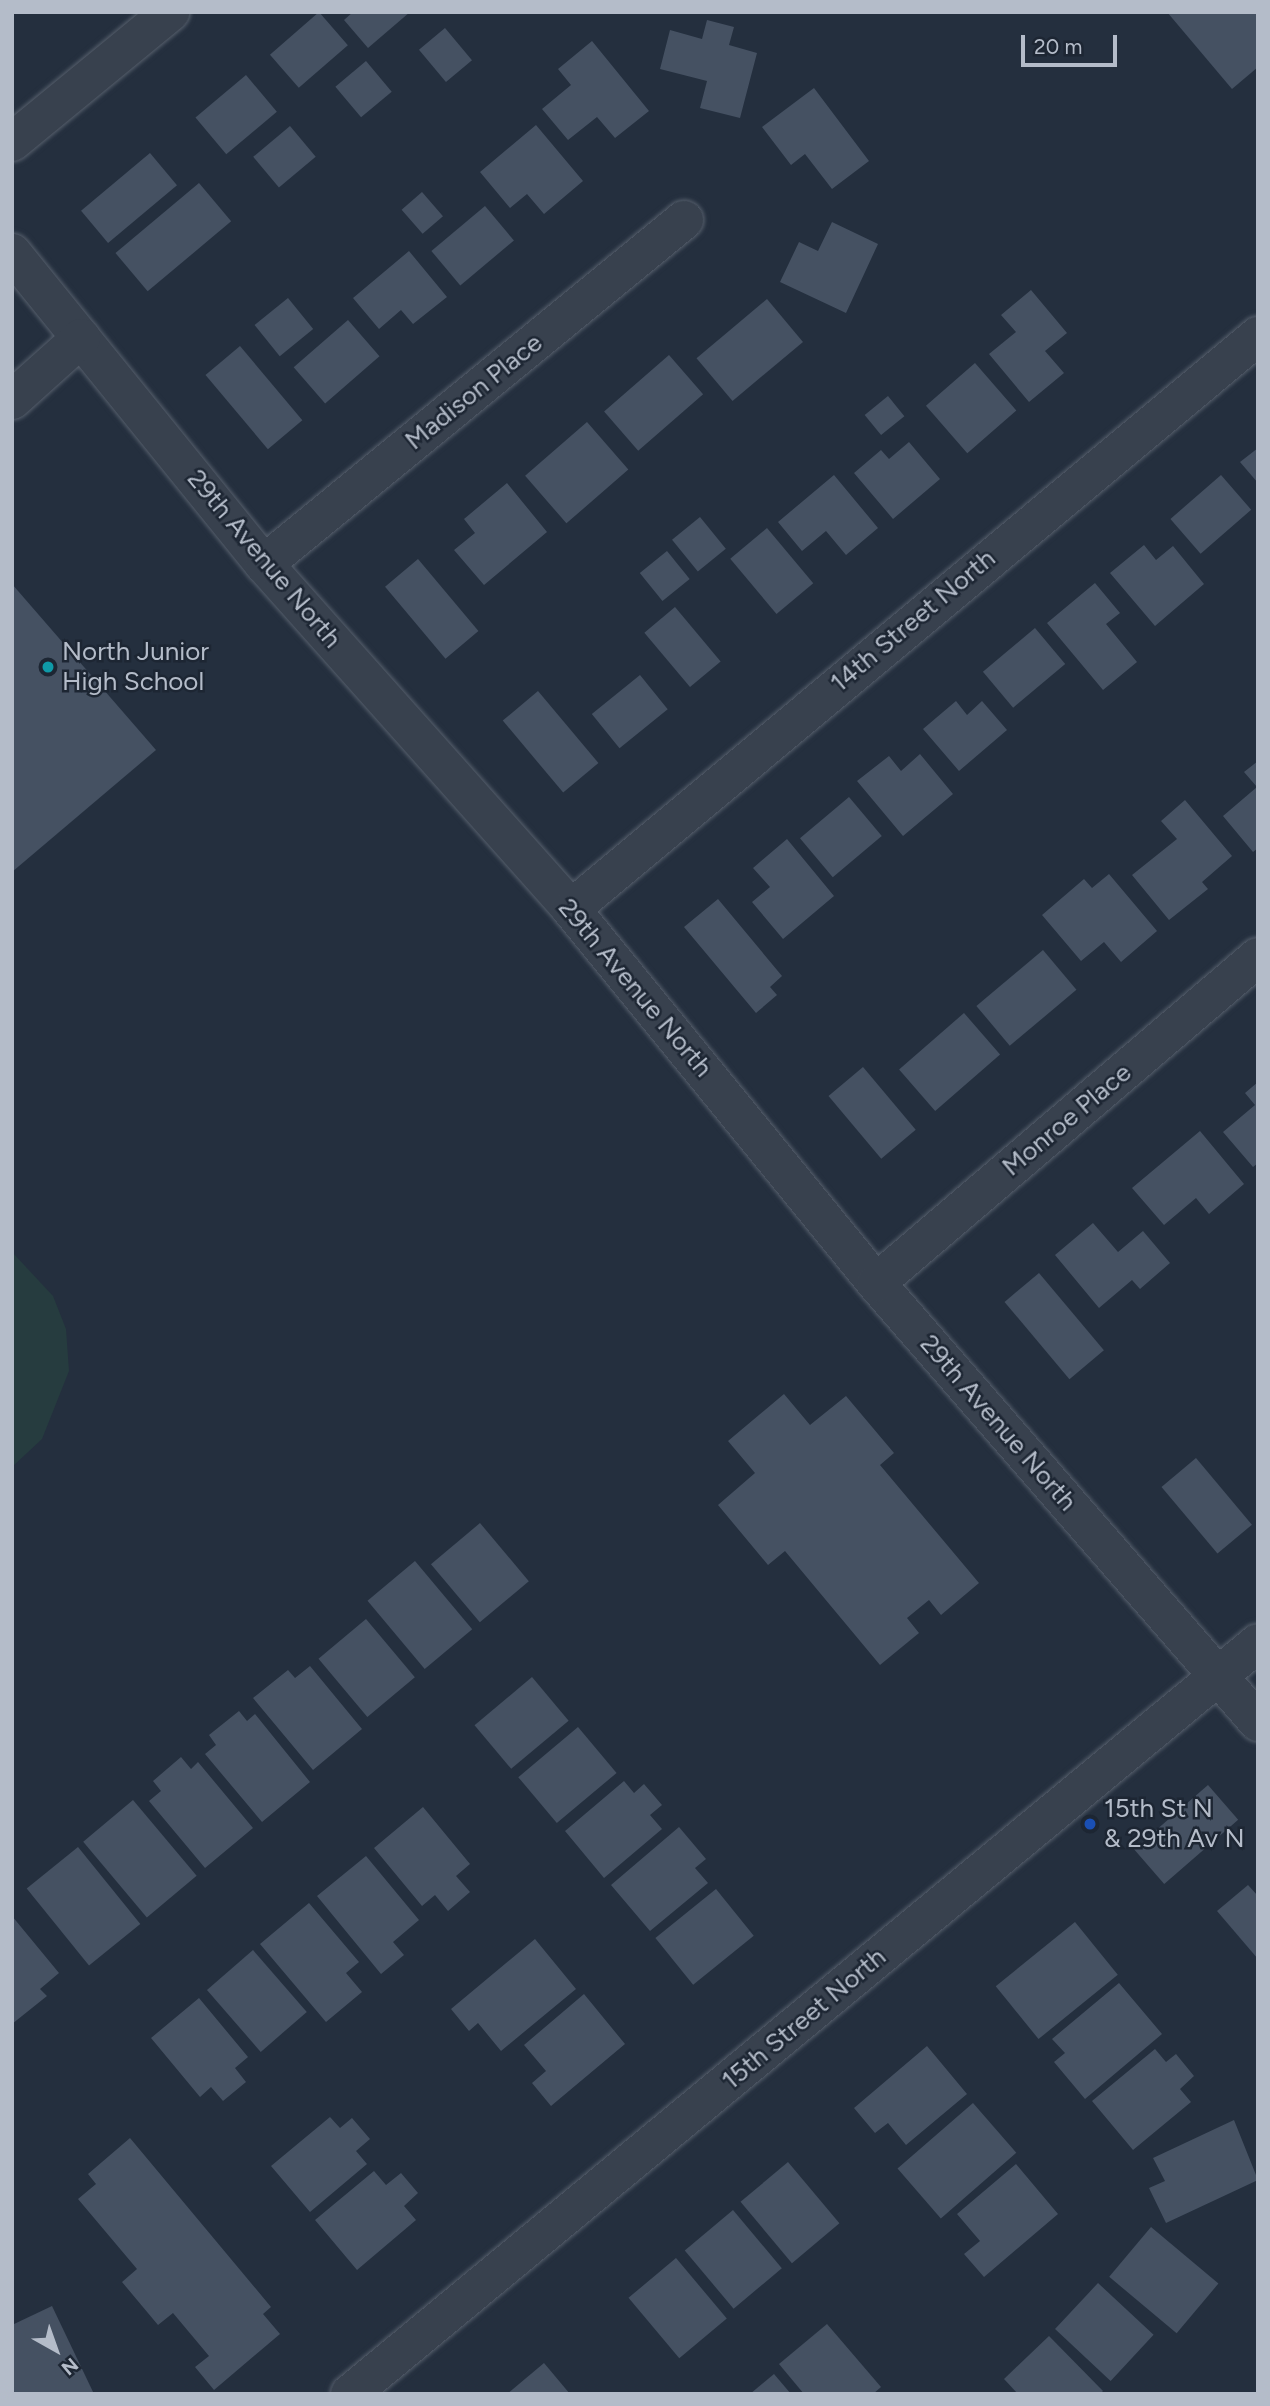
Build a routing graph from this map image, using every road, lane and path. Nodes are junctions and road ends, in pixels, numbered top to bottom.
1 (170, 12) edge
2 (12, 142) edge
3 (684, 220) dead end
4 (12, 253) edge
5 (1258, 336) edge
6 (81, 338) junction
7 (12, 400) edge
8 (264, 564) junction
9 (572, 909) junction
10 (1258, 957) edge
11 (876, 1283) junction
12 (1258, 1643) edge
13 (1219, 1676) junction
14 (1258, 1722) edge
15 (350, 2394) edge

1 - 2 street
3 - 8 street, Madison Place
4 - 6 street, 29th Avenue North
5 - 9 street, 14th Street North
6 - 7 street
6 - 8 street, 29th Avenue North
8 - 9 street, 29th Avenue North
9 - 11 street, 29th Avenue North
10 - 11 street, Monroe Place
11 - 13 street, 29th Avenue North
12 - 13 street, 15th Street North
13 - 14 street, 29th Avenue North
13 - 15 street, 15th Street North

